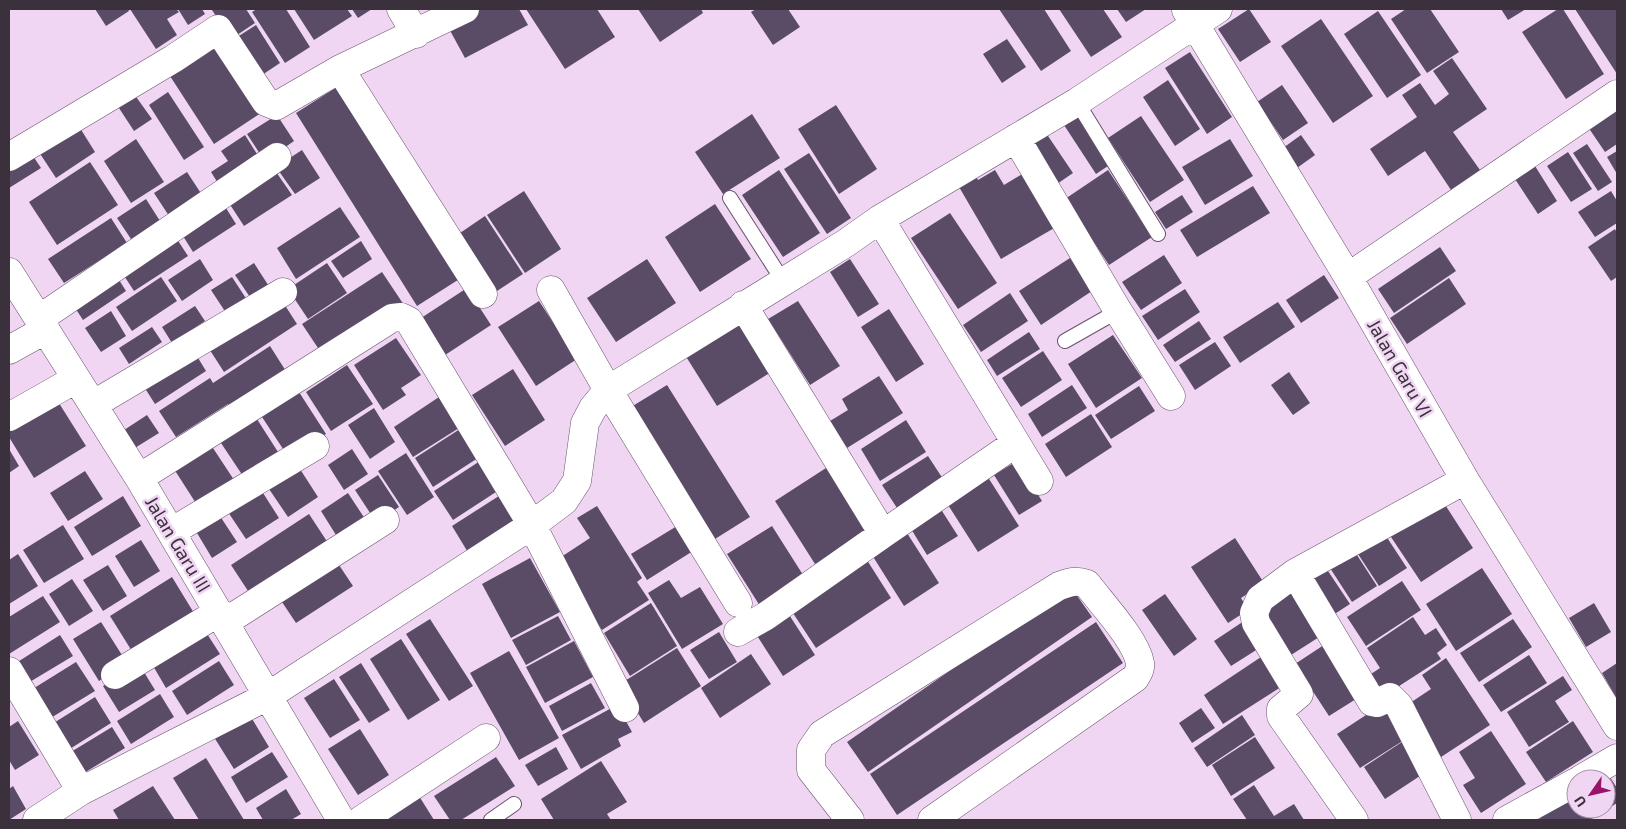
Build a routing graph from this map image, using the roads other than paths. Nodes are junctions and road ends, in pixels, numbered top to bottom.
1 (401, 9) edge
2 (465, 9) edge
3 (1218, 9) edge
4 (1190, 17) edge
5 (212, 19) edge
6 (416, 34) junction
7 (340, 69) junction
8 (1617, 94) edge
9 (1076, 102) junction
10 (1016, 138) junction
11 (9, 157) edge
12 (277, 157) dead end
13 (730, 198) dead end
14 (880, 219) junction
15 (1158, 234) dead end
16 (9, 273) edge
17 (1348, 277) junction
18 (783, 281) junction
19 (551, 290) dead end
20 (283, 292) dead end
21 (483, 294) dead end
22 (743, 305) junction
23 (1118, 311) junction
24 (42, 324) junction
25 (1065, 341) dead end
26 (9, 350) edge
27 (76, 380) junction
28 (608, 390) junction
29 (1171, 396) dead end
30 (94, 404) junction
31 (9, 417) edge
32 (1016, 443) junction
33 (315, 446) dead end
34 (139, 478) junction
35 (1465, 480) junction
36 (1039, 481) dead end
37 (385, 520) dead end
38 (532, 525) junction
39 (171, 532) junction
40 (883, 534) junction
41 (1295, 573) junction
42 (738, 603) dead end
43 (222, 617) junction
44 (738, 632) dead end
45 (9, 671) edge
46 (114, 675) dead end
47 (268, 696) junction
48 (625, 708) dead end
49 (1617, 726) edge
50 (486, 738) dead end
51 (1617, 758) edge
52 (1598, 769) edge
53 (1566, 788) edge
54 (81, 791) junction
55 (514, 804) dead end
56 (37, 820) edge
57 (340, 820) edge
58 (361, 820) edge
59 (491, 820) edge
60 (850, 820) edge
61 (932, 820) edge
62 (1354, 820) edge
63 (1457, 820) edge
64 (1507, 820) edge

1 - 6 street
2 - 6 street
3 - 4 street
4 - 9 street
4 - 17 street, Jalan Garu VI
5 - 7 street
5 - 11 street
6 - 7 street
7 - 21 street
8 - 17 street
9 - 10 street
9 - 15 lane
10 - 14 street
10 - 23 street
12 - 24 street
13 - 18 lane
14 - 18 street
14 - 32 street
16 - 24 street, Jalan Garu III
17 - 35 street, Jalan Garu VI
18 - 22 street
19 - 28 street
20 - 30 street
22 - 28 street
22 - 40 street
23 - 25 lane
23 - 29 street
24 - 26 street
24 - 27 street, Jalan Garu III
27 - 30 street, Jalan Garu III
27 - 31 street
28 - 38 street
28 - 42 street
30 - 34 street, Jalan Garu III
32 - 36 street
32 - 40 street
33 - 39 street
34 - 38 street
34 - 39 street, Jalan Garu III
35 - 41 street
35 - 49 street, Jalan Garu VI
37 - 43 street
38 - 47 street
38 - 48 street
39 - 43 street, Jalan Garu III
40 - 44 street
41 - 62 street
41 - 63 street
43 - 46 street
43 - 47 street, Jalan Garu III
45 - 54 street
47 - 54 street
47 - 57 street, Jalan Garu III
50 - 58 street
51 - 52 street
53 - 64 street
54 - 56 street
55 - 59 lane
60 - 61 street

